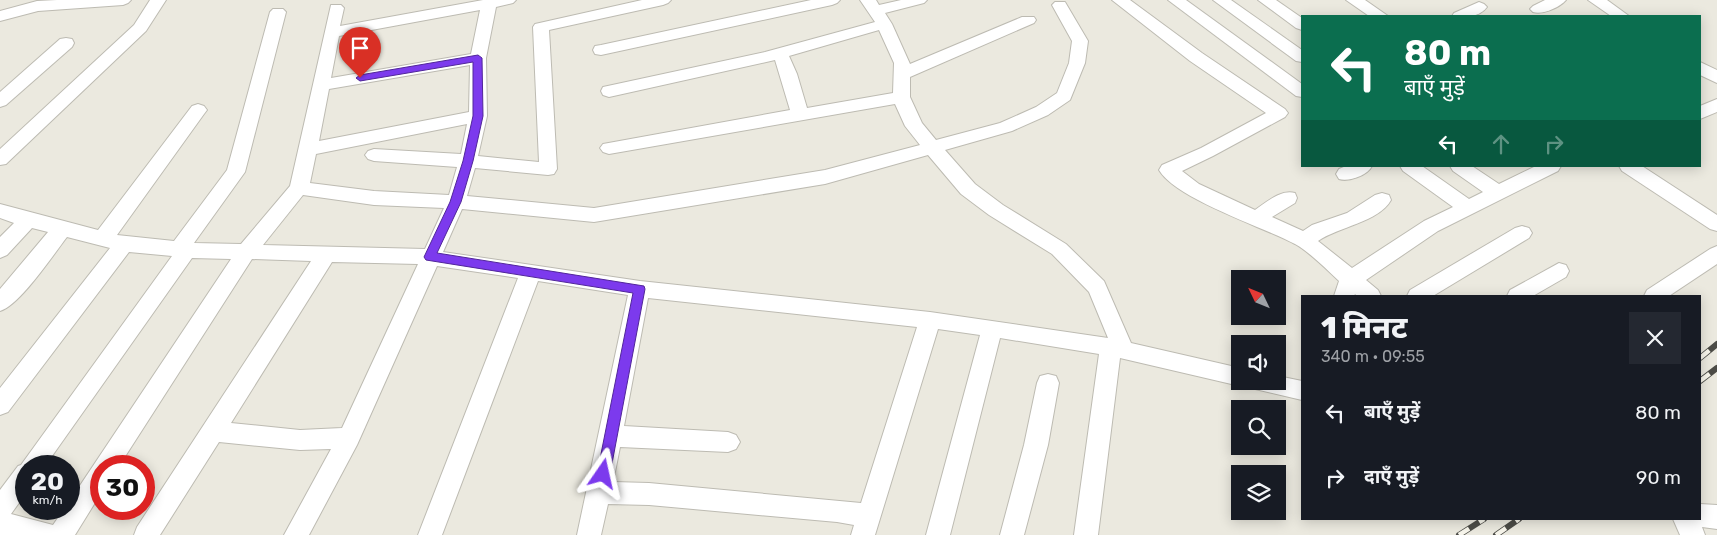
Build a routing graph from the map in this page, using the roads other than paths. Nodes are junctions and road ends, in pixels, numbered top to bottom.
1 (123, 0) edge
2 (158, 0) edge
3 (508, 0) edge
4 (663, 0) edge
5 (832, 0) edge
6 (919, 0) edge
7 (1120, 0) edge
8 (1176, 0) edge
9 (1221, 0) edge
10 (1266, 0) edge
11 (1558, 0) edge
12 (1596, 0) edge
13 (1358, 1) edge
14 (489, 4) junction
15 (1060, 5) dead end
16 (1479, 7) dead end
17 (336, 8) dead end
18 (1538, 9) dead end
19 (278, 12) dead end
20 (876, 12) edge
21 (1379, 15) edge
22 (1462, 15) edge
23 (1613, 15) edge
24 (0, 16) edge
25 (1028, 20) dead end
26 (1301, 24) edge
27 (331, 33) junction
28 (66, 43) dead end
29 (601, 50) dead end
30 (780, 53) junction
31 (1301, 56) edge
32 (478, 58) junction
33 (1717, 59) edge
34 (1701, 68) edge
35 (902, 74) junction
36 (1717, 78) edge
37 (321, 85) junction
38 (609, 91) dead end
39 (1301, 91) edge
40 (901, 97) junction
41 (0, 101) edge
42 (1717, 105) edge
43 (198, 110) dead end
44 (1701, 112) edge
45 (800, 114) junction
46 (478, 116) junction
47 (933, 147) junction
48 (609, 148) dead end
49 (308, 149) junction
50 (374, 155) dead end
51 (0, 159) edge
52 (468, 161) junction
53 (1361, 167) edge
54 (1410, 167) edge
55 (1460, 167) edge
56 (1513, 167) edge
57 (1550, 167) edge
58 (1630, 167) edge
59 (1345, 174) dead end
60 (1529, 178) junction
61 (299, 188) junction
62 (1498, 193) junction
63 (1288, 198) dead end
64 (1382, 200) dead end
65 (456, 202) junction
66 (1468, 208) junction
67 (0, 211) edge
68 (1256, 218) junction
69 (28, 220) junction
70 (1717, 224) edge
71 (62, 229) junction
72 (1522, 233) dead end
73 (102, 240) junction
74 (1304, 240) junction
75 (124, 244) junction
76 (0, 250) edge
77 (183, 250) junction
78 (247, 251) junction
79 (327, 253) junction
80 (1717, 254) edge
81 (430, 257) junction
82 (1559, 270) dead end
83 (531, 272) junction
84 (1347, 288) edge
85 (640, 289) junction
86 (1368, 295) edge
87 (1419, 295) edge
88 (1519, 295) edge
89 (1656, 295) edge
90 (0, 304) edge
91 (930, 320) junction
92 (992, 328) junction
93 (1117, 348) junction
94 (1231, 375) edge
95 (1048, 383) dead end
96 (1286, 388) edge
97 (1301, 392) edge
98 (0, 405) edge
99 (213, 431) junction
100 (611, 436) junction
101 (349, 438) junction
102 (728, 442) dead end
103 (40, 455) edge
104 (113, 455) edge
105 (15, 489) edge
106 (90, 490) edge
107 (599, 493) junction
108 (0, 510) edge
109 (1701, 515) edge
110 (1717, 516) edge
111 (1686, 520) edge
112 (0, 523) edge
113 (867, 525) edge
114 (48, 535) edge
115 (60, 535) edge
116 (147, 535) edge
117 (296, 535) edge
118 (430, 535) edge
119 (589, 535) edge
120 (938, 535) edge
121 (1012, 535) edge
122 (1086, 535) edge
123 (1693, 535) edge

1 - 24 street
2 - 51 street
3 - 14 street
4 - 52 street
5 - 29 street
6 - 20 street
7 - 68 street
8 - 39 street
9 - 31 street
10 - 26 street
11 - 18 street
12 - 23 street
13 - 21 street
14 - 27 street
14 - 32 street
15 - 47 street
16 - 22 street
17 - 27 street
19 - 77 street
20 - 30 street
20 - 35 street
25 - 35 street
27 - 37 street
28 - 41 street
30 - 38 street
30 - 45 street
32 - 37 street
32 - 46 street
33 - 34 street
34 - 36 street
35 - 40 street
37 - 49 street
40 - 45 street
40 - 47 street
42 - 44 street
43 - 73 street
45 - 48 street
46 - 49 street
46 - 52 street
47 - 65 street
47 - 93 street
49 - 61 street
50 - 52 street
52 - 65 street
53 - 59 street
54 - 66 street
55 - 62 street
56 - 60 street
57 - 60 street
58 - 70 street
60 - 62 street
61 - 65 street
61 - 78 street
62 - 66 street
63 - 68 street
64 - 74 street
65 - 81 street
66 - 84 street
67 - 69 street
68 - 74 street
69 - 71 street
69 - 76 street
71 - 73 street
71 - 90 street
72 - 87 street
73 - 75 street
74 - 84 street
75 - 77 street
75 - 98 street
77 - 78 street
77 - 103 street
78 - 79 street
78 - 104 street
79 - 81 street
79 - 99 street
80 - 89 street
81 - 83 street
81 - 101 street
82 - 88 street
83 - 85 street
83 - 118 street
84 - 86 street
85 - 91 street
85 - 100 street
91 - 92 street
91 - 113 street
92 - 93 street
92 - 120 street
93 - 94 street
93 - 122 street
95 - 121 street
96 - 97 street
99 - 101 street
99 - 116 street
100 - 102 street
100 - 107 street
101 - 117 street
105 - 108 street
106 - 115 street
107 - 113 street
107 - 119 street
109 - 110 street
111 - 123 street
112 - 114 street

